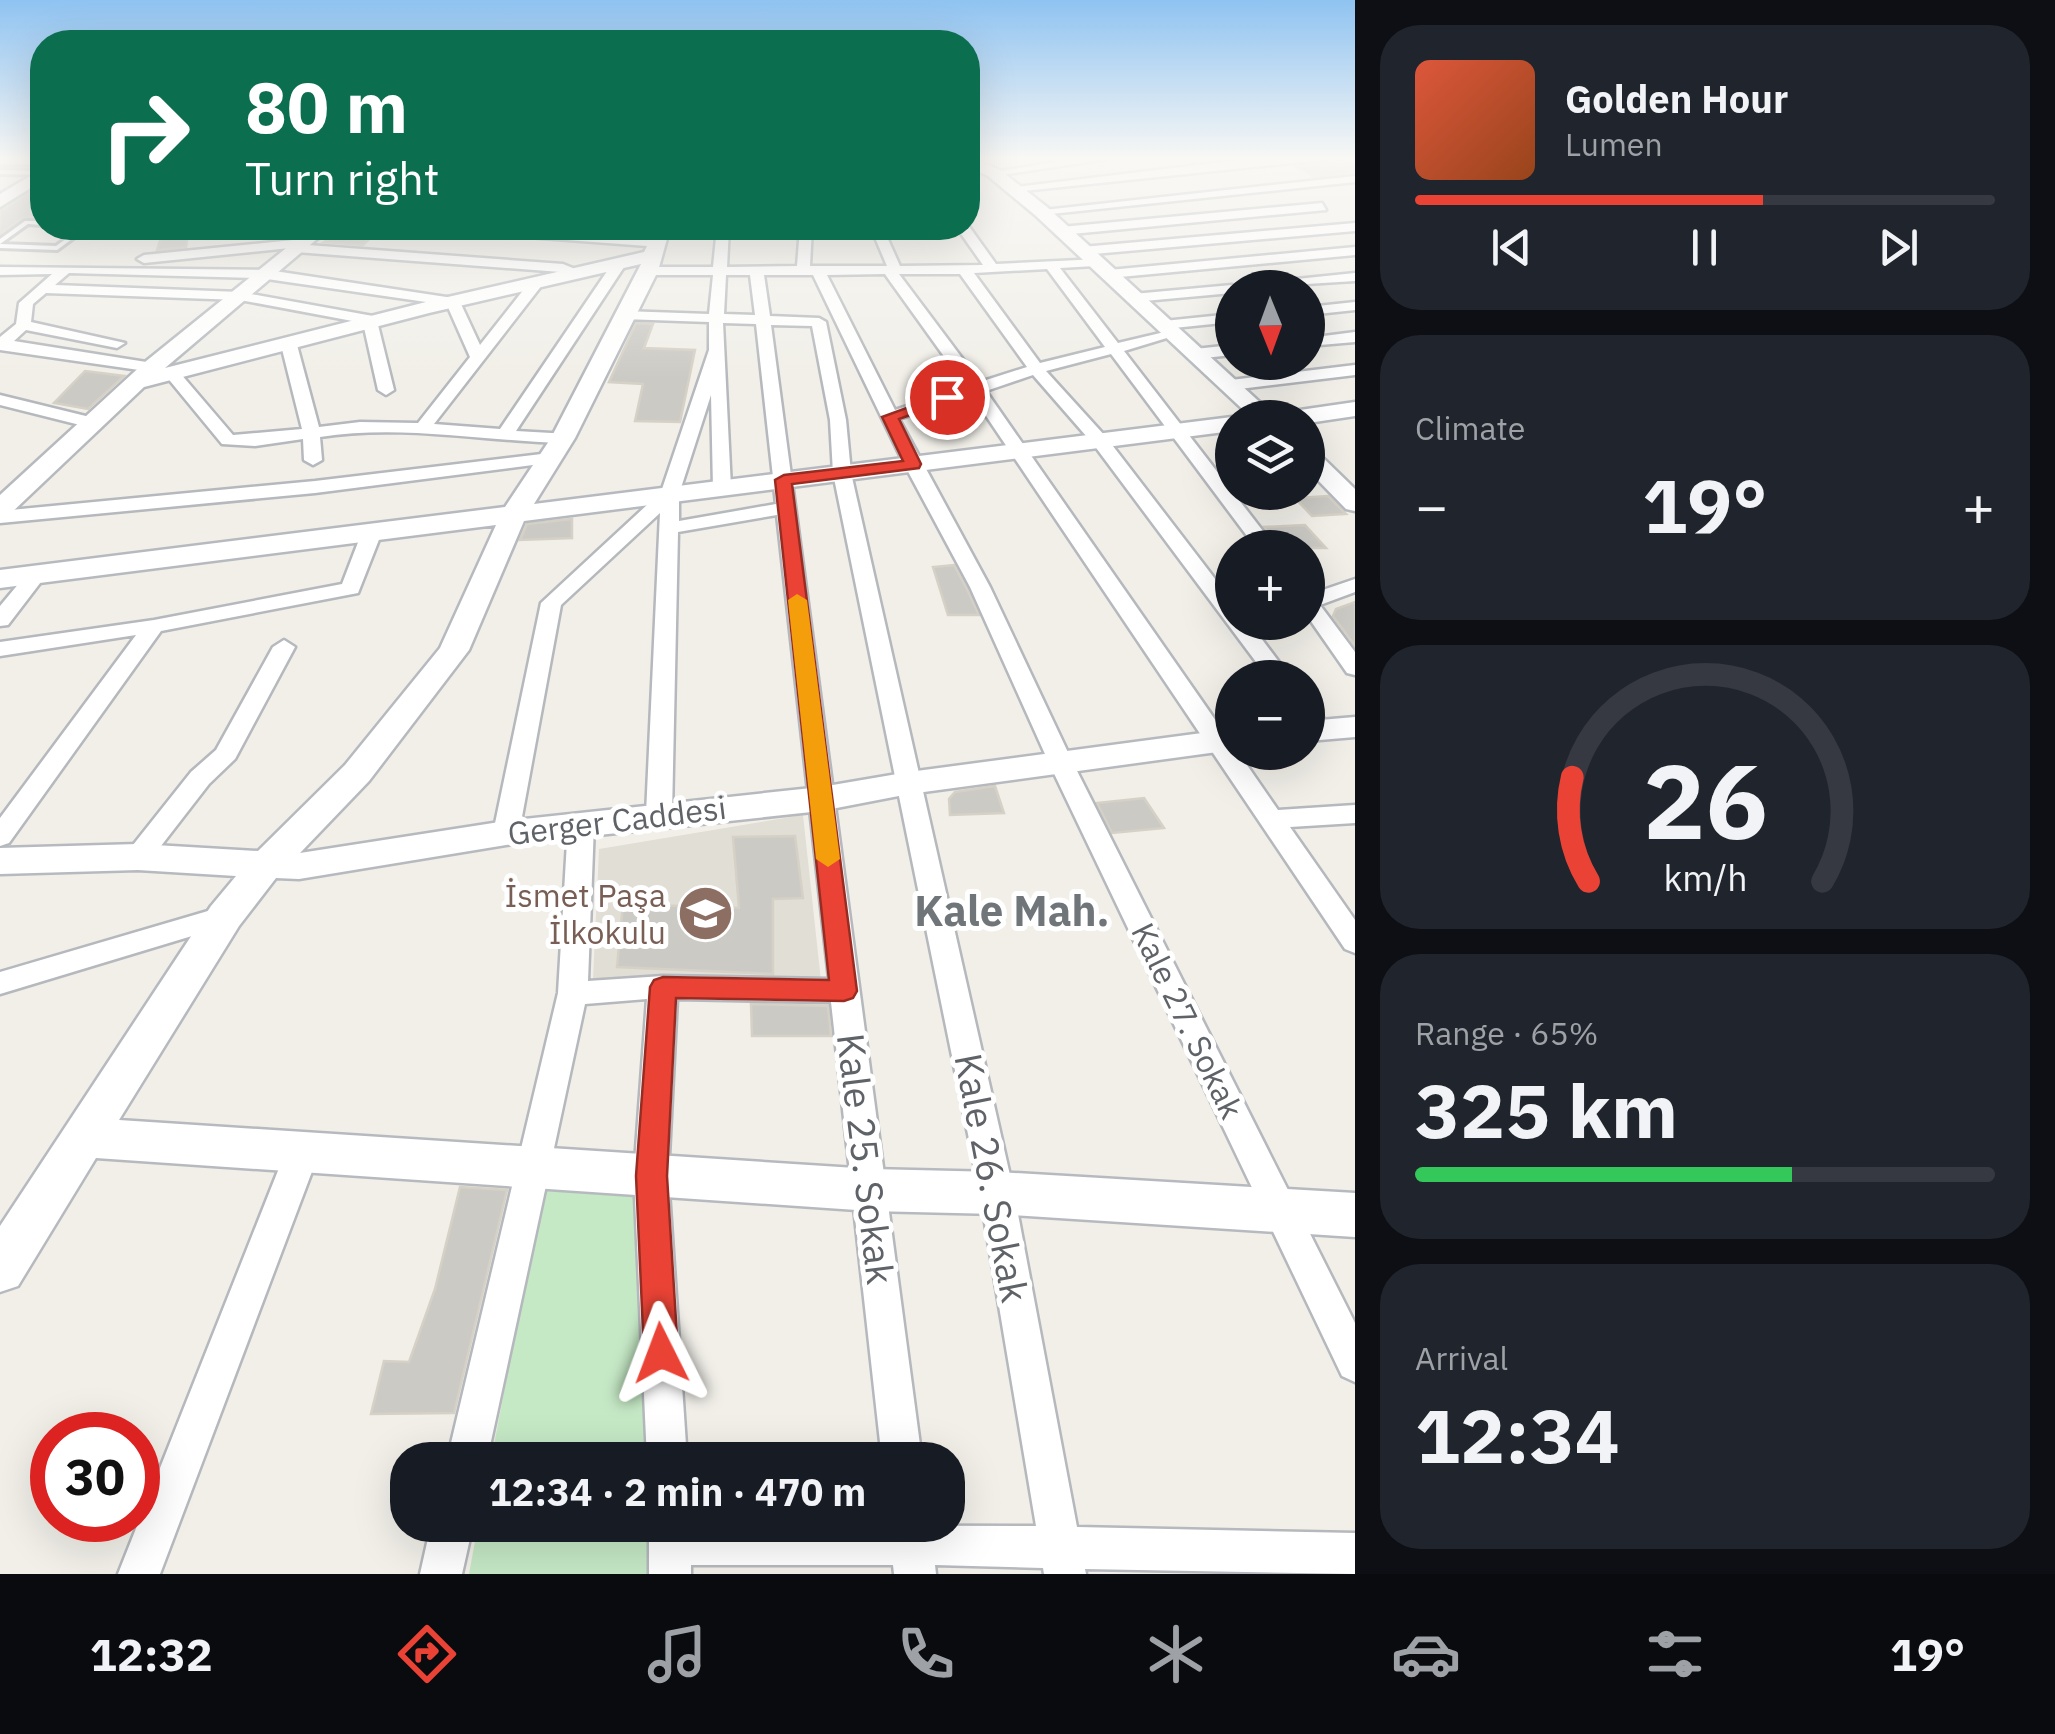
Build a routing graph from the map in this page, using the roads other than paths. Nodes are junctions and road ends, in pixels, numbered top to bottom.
1 (1067, 230) edge
2 (1323, 230) edge
3 (1061, 231) joint
4 (68, 240) edge
5 (307, 240) edge
6 (604, 240) edge
7 (722, 240) edge
8 (807, 240) edge
9 (882, 240) edge
10 (972, 240) edge
11 (0, 244) edge
12 (300, 246) junction
13 (654, 249) edge
14 (1355, 251) edge
15 (1095, 262) junction
16 (620, 264) junction
17 (1051, 266) junction
18 (992, 268) junction
19 (66, 270) junction
20 (895, 270) junction
21 (964, 270) junction
22 (0, 271) edge
23 (578, 273) junction
24 (721, 273) junction
25 (757, 273) junction
26 (811, 273) junction
27 (267, 275) junction
28 (1355, 277) edge
29 (1325, 280) edge
30 (537, 282) junction
31 (42, 290) junction
32 (1215, 291) edge
33 (240, 296) junction
34 (1133, 298) junction
35 (454, 302) junction
36 (1355, 306) edge
37 (1325, 309) edge
38 (623, 314) junction
39 (716, 320) junction
40 (843, 321) junction
41 (1215, 321) edge
42 (375, 322) junction
43 (762, 322) junction
44 (819, 322) junction
45 (22, 325) junction
46 (1168, 330) junction
47 (1355, 337) edge
48 (1325, 340) edge
49 (118, 343) dead end
50 (1, 344) edge
51 (289, 345) junction
52 (1114, 347) junction
53 (717, 350) junction
54 (1215, 352) edge
55 (1195, 354) junction
56 (478, 358) junction
57 (1036, 369) junction
58 (1355, 370) edge
59 (156, 375) junction
60 (1231, 385) junction
61 (976, 387) junction
62 (386, 390) dead end
63 (0, 400) edge
64 (1247, 400) edge
65 (1355, 410) edge
66 (1325, 414) edge
67 (890, 417) junction
68 (92, 423) junction
69 (1215, 426) edge
70 (310, 430) junction
71 (421, 430) junction
72 (1179, 430) junction
73 (503, 437) junction
74 (563, 438) junction
75 (1100, 441) junction
76 (66, 445) junction
77 (1018, 452) junction
78 (550, 458) junction
79 (313, 460) dead end
80 (913, 464) junction
81 (842, 473) junction
82 (0, 474) edge
83 (1325, 474) edge
84 (784, 480) junction
85 (722, 488) junction
86 (670, 494) junction
87 (1355, 503) edge
88 (786, 508) junction
89 (0, 509) edge
90 (513, 516) junction
91 (0, 517) edge
92 (669, 528) junction
93 (1253, 530) edge
94 (372, 532) junction
95 (37, 574) junction
96 (0, 579) edge
97 (1355, 585) edge
98 (1215, 593) edge
99 (1325, 596) edge
100 (0, 620) edge
101 (154, 626) junction
102 (1325, 627) edge
103 (284, 647) dead end
104 (0, 649) edge
105 (1355, 668) edge
106 (1215, 725) edge
107 (1325, 726) edge
108 (1355, 727) edge
109 (1215, 742) edge
110 (1061, 763) junction
111 (1243, 770) edge
112 (909, 783) junction
113 (821, 799) junction
114 (659, 814) junction
115 (1355, 814) edge
116 (1272, 820) junction
117 (581, 825) junction
118 (506, 833) junction
119 (0, 837) edge
120 (138, 857) junction
121 (0, 861) edge
122 (264, 866) junction
123 (225, 916) junction
124 (1355, 942) edge
125 (0, 983) edge
126 (663, 987) junction
127 (844, 991) junction
128 (573, 993) junction
129 (85, 1138) junction
130 (302, 1153) junction
131 (532, 1168) junction
132 (651, 1176) junction
133 (870, 1190) junction
134 (997, 1193) junction
135 (1279, 1210) junction
136 (1355, 1215) edge
137 (0, 1268) edge
138 (1355, 1363) edge
139 (471, 1442) edge
140 (666, 1442) edge
141 (900, 1442) edge
142 (448, 1542) edge
143 (671, 1548) edge
144 (912, 1548) edge
145 (1355, 1554) edge
146 (1062, 1562) edge
147 (139, 1574) edge
148 (441, 1574) edge

1 - 3 street
2 - 15 street
3 - 15 street
4 - 11 lane
5 - 12 street
6 - 13 street
7 - 24 street
8 - 26 street
9 - 20 street
10 - 18 street
12 - 19 street
12 - 23 street
12 - 27 street
13 - 16 street
13 - 24 street
13 - 38 street
14 - 15 street
15 - 17 street
15 - 34 street
16 - 23 street
16 - 73 street
17 - 18 street
17 - 52 street
18 - 21 street
19 - 22 street
19 - 27 street
19 - 31 street
20 - 21 street
20 - 26 street
20 - 61 street
21 - 57 street
23 - 30 street
24 - 25 street
24 - 39 street
25 - 26 street
25 - 43 street, Kale 25. Sokak
26 - 40 street, Kale 27. Sokak
27 - 33 street
27 - 35 street
28 - 29 street
30 - 35 street
30 - 56 street
31 - 33 street
31 - 45 street
32 - 34 street
33 - 42 street
33 - 59 street
34 - 46 street
35 - 42 street
35 - 56 street
36 - 37 street
38 - 39 street
38 - 74 street
39 - 43 street
39 - 53 street
40 - 44 street
40 - 67 street, Kale 27. Sokak
41 - 46 street
42 - 51 street
42 - 62 street
43 - 44 street
43 - 84 street, Kale 25. Sokak
44 - 81 street, Kale 26. Sokak
45 - 49 street
45 - 50 street
46 - 52 street
46 - 55 street
47 - 48 street
50 - 59 street
51 - 59 street
51 - 70 street
52 - 57 street
52 - 72 street
53 - 85 street
53 - 86 street
54 - 55 street
55 - 60 street
56 - 71 street
57 - 61 street
57 - 75 street
58 - 60 street
59 - 68 street
59 - 70 street
60 - 64 street
61 - 67 street
61 - 77 street
63 - 68 street
65 - 66 street
67 - 80 street, Kale 27. Sokak
68 - 76 street
69 - 72 street
70 - 71 street
70 - 79 street
71 - 73 street
72 - 75 street
72 - 93 street
73 - 74 street
74 - 78 street
75 - 77 street
75 - 98 street
76 - 82 street
76 - 89 street
77 - 80 street
77 - 106 street
78 - 90 street
78 - 91 street
80 - 81 street
80 - 110 street, Kale 27. Sokak
81 - 84 street
81 - 112 street, Kale 26. Sokak
83 - 87 street
84 - 85 street
84 - 88 street, Kale 25. Sokak
85 - 86 street
86 - 90 street
86 - 92 street
86 - 118 street
88 - 92 street
88 - 113 street, Kale 25. Sokak
90 - 94 street
90 - 122 street
92 - 114 street
94 - 95 street
94 - 101 street
95 - 96 street
95 - 100 street
97 - 99 street
101 - 104 street
101 - 119 street
102 - 105 street
103 - 120 street
107 - 108 street
109 - 110 street, Gerger Caddesi
110 - 112 street, Gerger Caddesi
110 - 135 street, Kale 27. Sokak
111 - 116 street
112 - 113 street, Gerger Caddesi
112 - 134 street, Kale 26. Sokak
113 - 114 street, Gerger Caddesi
113 - 127 street, Kale 25. Sokak
114 - 117 street, Gerger Caddesi
115 - 116 street
116 - 124 street
117 - 118 street, Gerger Caddesi
117 - 128 street
118 - 122 street, Gerger Caddesi
120 - 121 street, Gerger Caddesi
120 - 122 street, Gerger Caddesi
122 - 123 street
123 - 125 street
123 - 129 street
126 - 127 street
126 - 128 street
126 - 132 street
127 - 133 street, Kale 25. Sokak
128 - 131 street
129 - 130 street
129 - 137 street
130 - 131 street
130 - 147 street
131 - 132 street
131 - 139 street
132 - 133 street
132 - 140 street
133 - 134 street
133 - 141 street, Kale 25. Sokak
134 - 135 street
134 - 146 street, Kale 26. Sokak
135 - 136 street
135 - 138 street, Kale 27. Sokak
142 - 148 street
143 - 144 street
144 - 146 street
145 - 146 street

